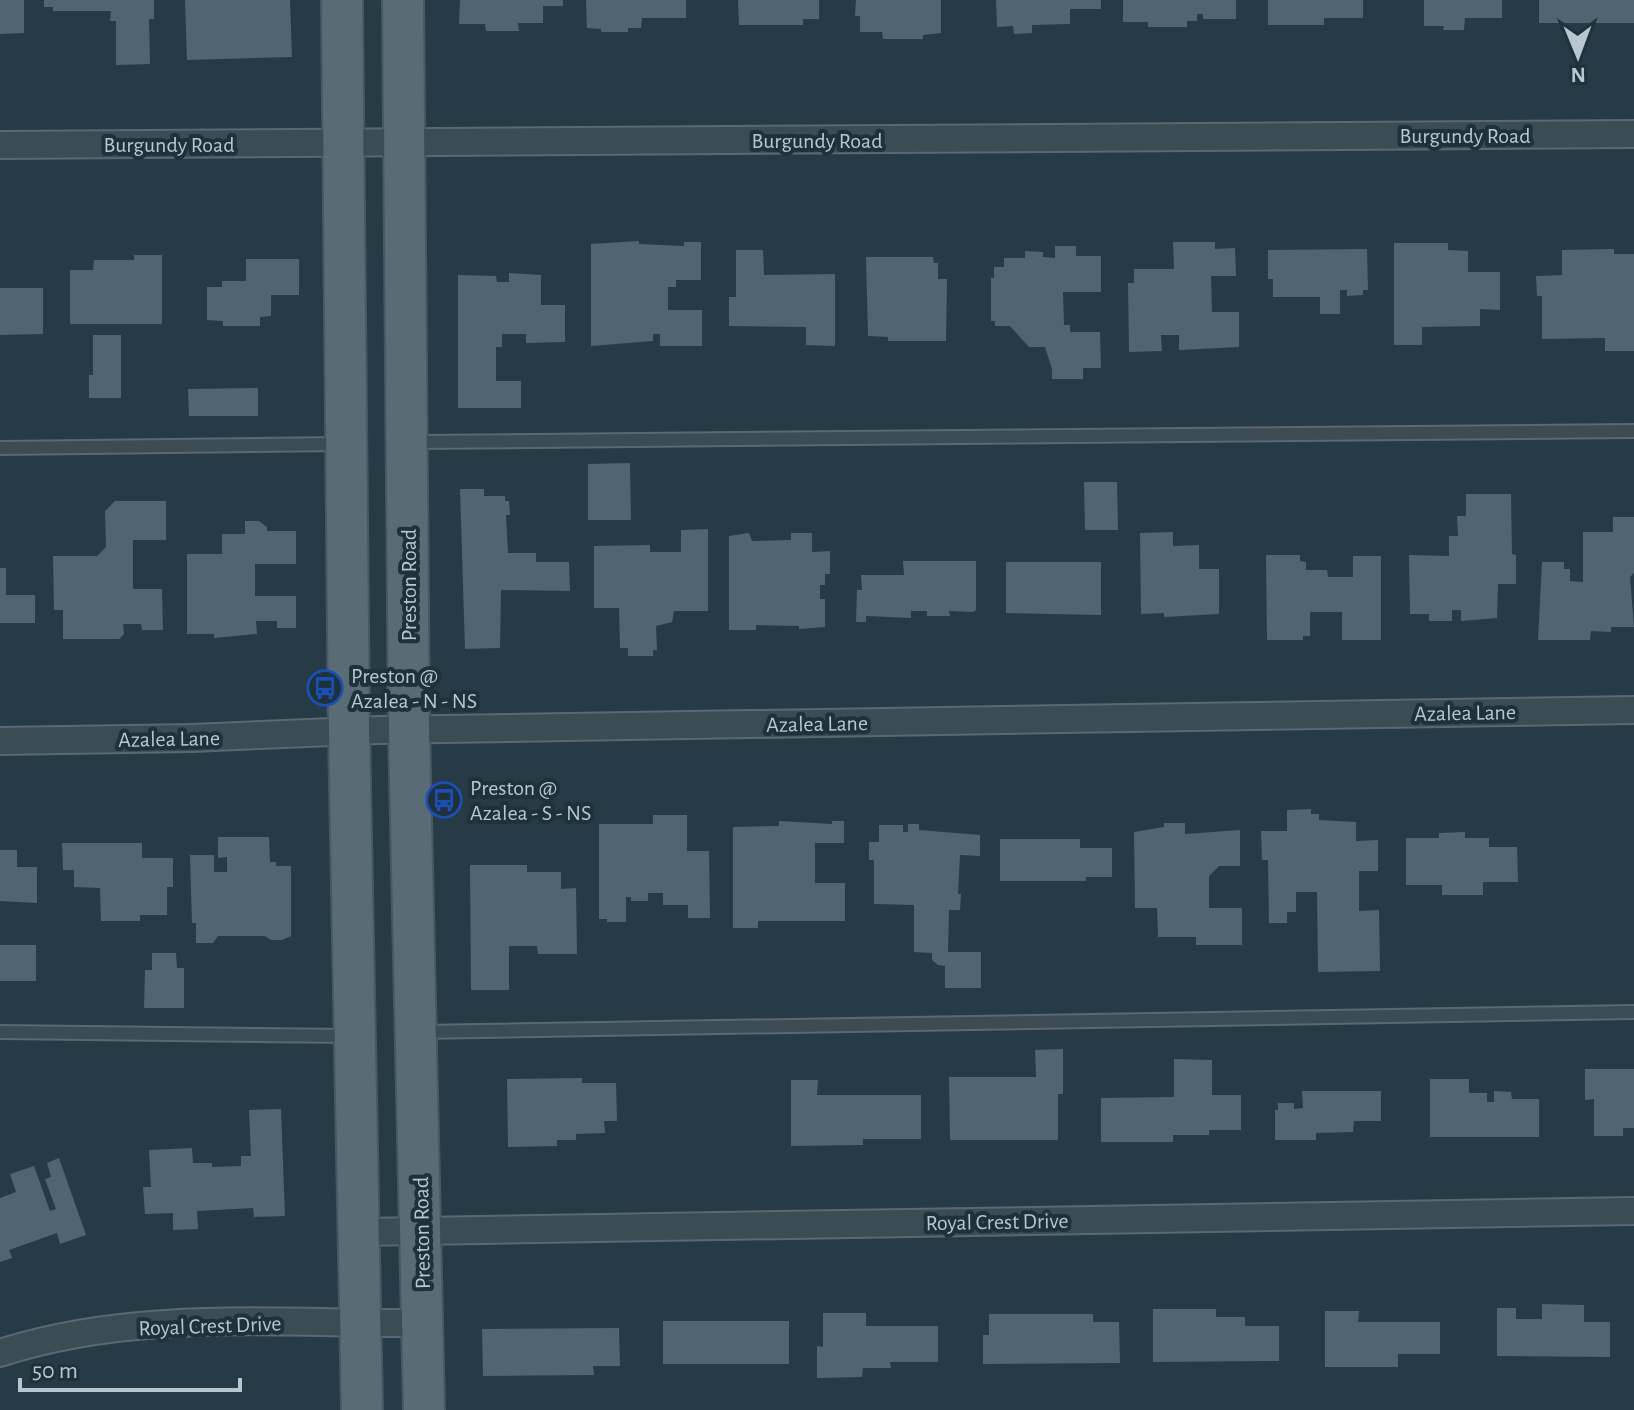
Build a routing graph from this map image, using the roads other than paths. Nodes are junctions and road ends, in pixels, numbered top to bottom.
1 (342, 0) edge
2 (403, 0) edge
3 (1634, 134) edge
4 (343, 143) junction
5 (405, 143) junction
6 (0, 145) edge
7 (1634, 431) edge
8 (407, 442) junction
9 (346, 444) junction
10 (0, 448) edge
11 (1634, 710) edge
12 (409, 730) junction
13 (349, 731) junction
14 (0, 741) edge
15 (1634, 1012) edge
16 (0, 1032) edge
17 (417, 1032) junction
18 (356, 1036) junction
19 (1634, 1211) edge
20 (422, 1231) junction
21 (360, 1232) junction
22 (362, 1323) junction
23 (423, 1323) junction
24 (0, 1353) edge
25 (362, 1410) edge
26 (424, 1410) edge

1 - 4 main road
2 - 5 main road, Preston Road
3 - 5 street, Burgundy Road
4 - 5 street, Burgundy Road
4 - 6 street, Burgundy Road
4 - 9 main road
5 - 8 main road, Preston Road
7 - 8 lane
8 - 12 main road, Preston Road
9 - 10 lane
9 - 13 main road
11 - 12 street, Azalea Lane
12 - 13 street, Azalea Lane
12 - 17 main road, Preston Road
13 - 14 street, Azalea Lane
13 - 18 main road
15 - 17 lane
16 - 18 lane
17 - 20 main road, Preston Road
18 - 21 main road
19 - 20 street, Royal Crest Drive
20 - 21 street, Royal Crest Drive
20 - 23 main road, Preston Road
21 - 22 main road
22 - 23 street, Royal Crest Drive
22 - 24 street, Royal Crest Drive
22 - 25 main road
23 - 26 main road, Preston Road

